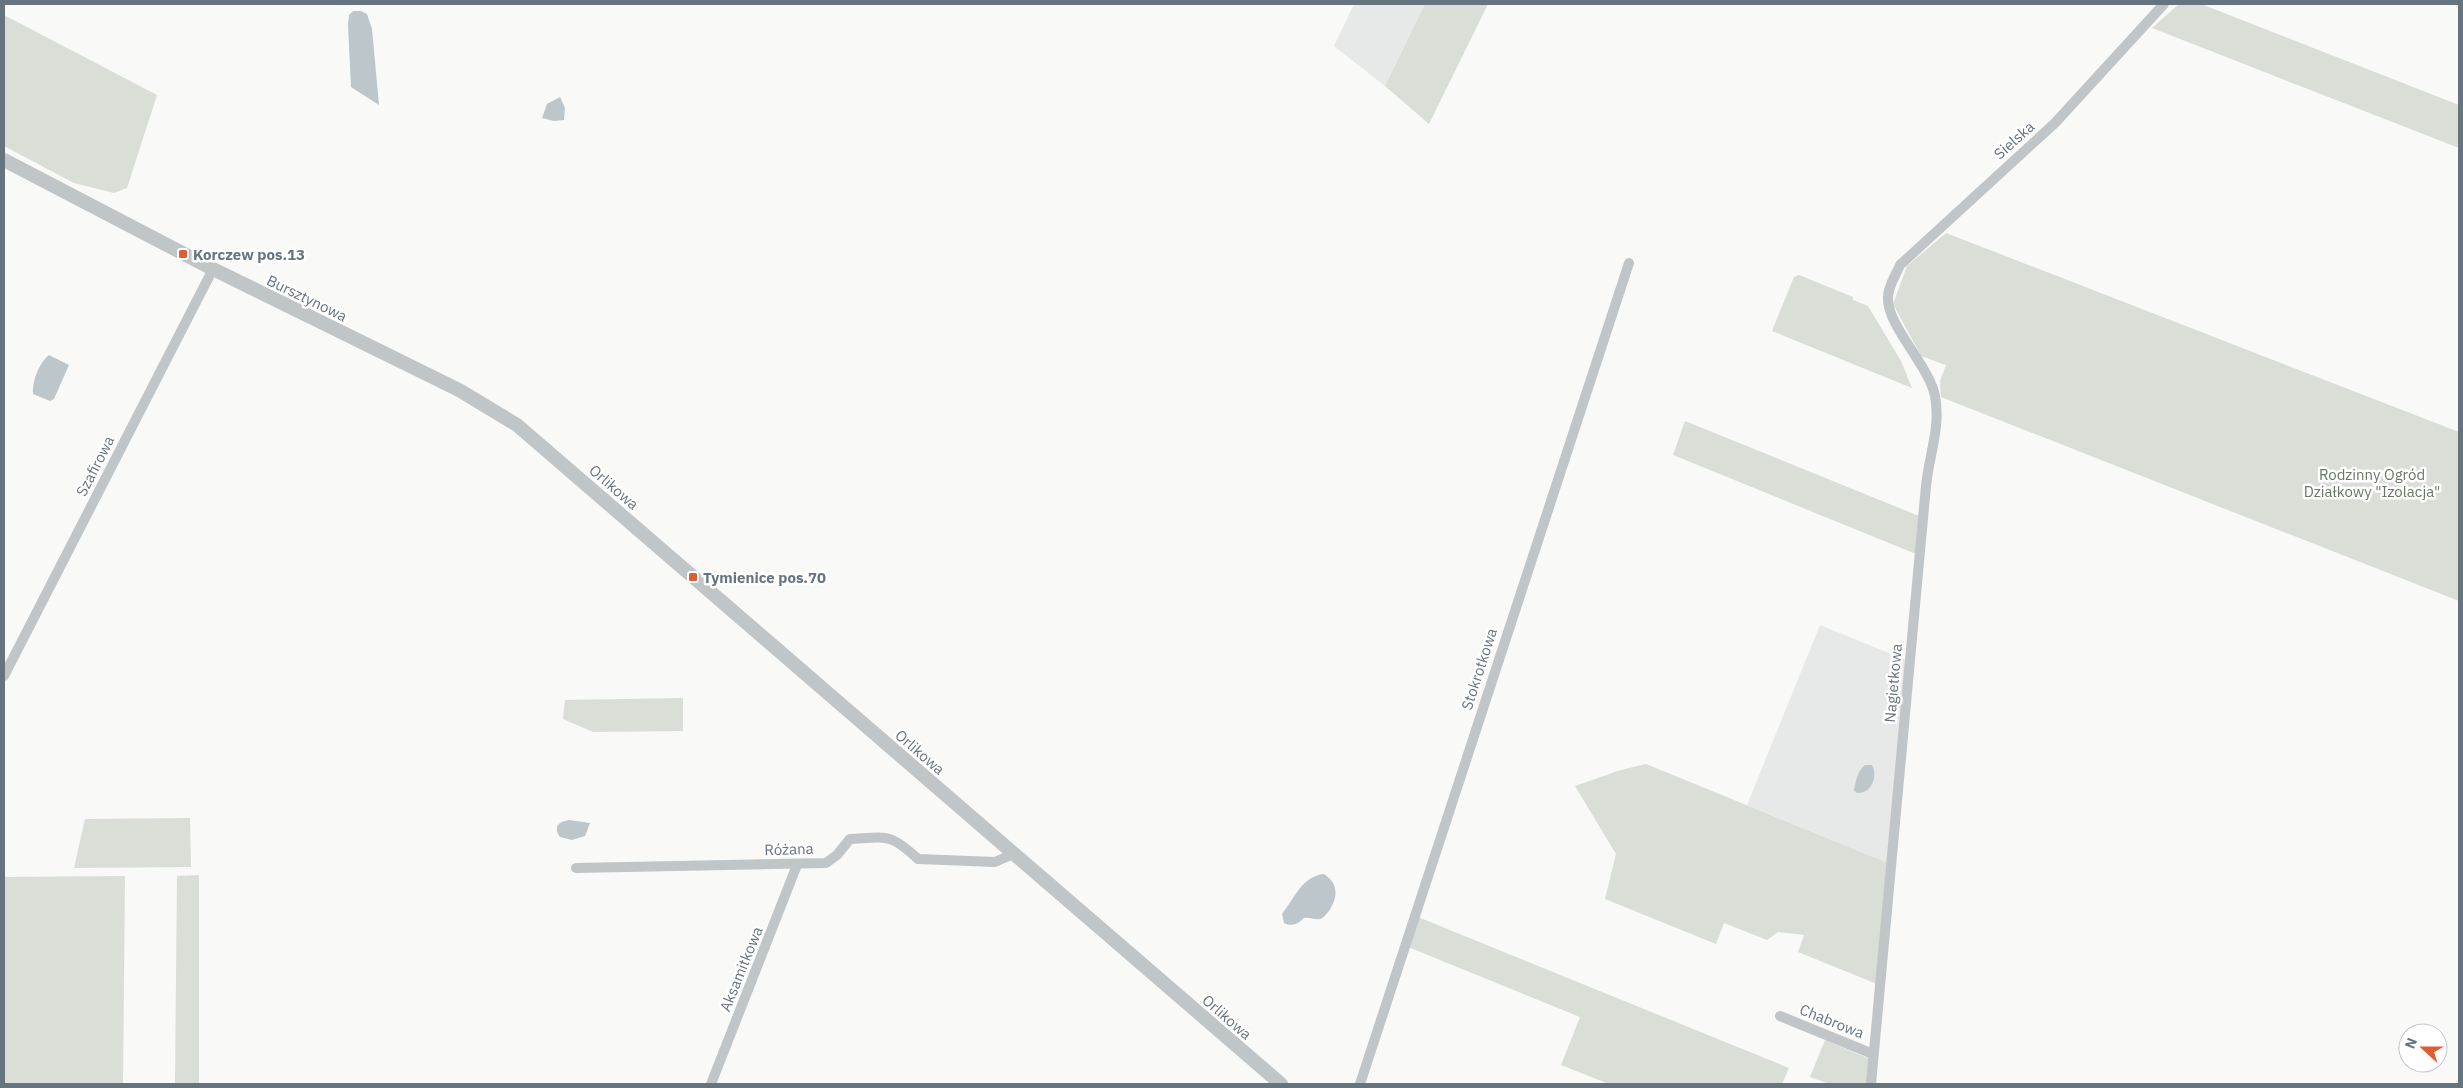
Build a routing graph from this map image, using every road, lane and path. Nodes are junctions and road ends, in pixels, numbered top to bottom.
1 (2164, 4) edge
2 (4, 160) edge
3 (1629, 263) dead end
4 (213, 270) junction
5 (1888, 298) joint
6 (539, 444) joint
7 (4, 676) edge
8 (1013, 854) junction
9 (797, 865) junction
10 (576, 868) dead end
11 (1780, 1016) dead end
12 (1873, 1054) junction
13 (711, 1084) edge
14 (1281, 1084) edge
15 (1360, 1084) edge
16 (1871, 1084) edge

1 - 5 street, Sielska
2 - 4 street, Bursztynowa
3 - 15 street, Stokrotkowa
4 - 6 street, Bursztynowa
4 - 7 street, Szafirowa
5 - 12 street, Nagietkowa
6 - 8 street, Orlikowa
8 - 9 street, Różana
8 - 14 street, Orlikowa
9 - 10 street, Różana
9 - 13 street, Aksamitkowa
11 - 12 street, Chabrowa
12 - 16 street, Nagietkowa

